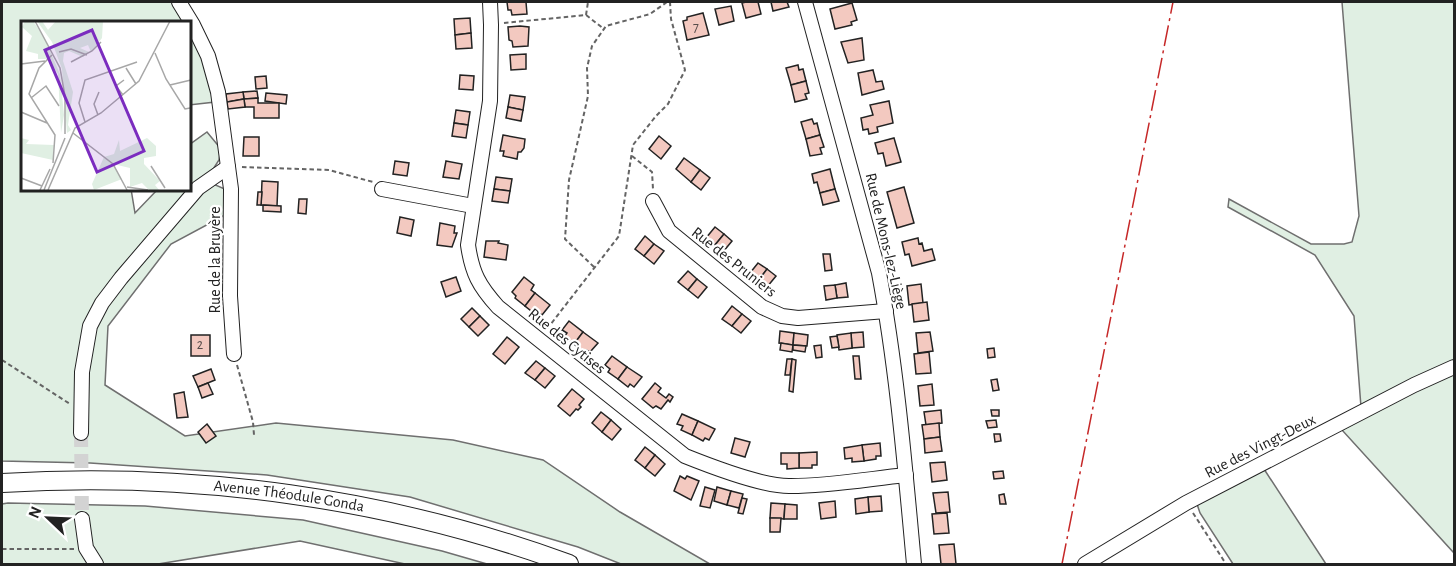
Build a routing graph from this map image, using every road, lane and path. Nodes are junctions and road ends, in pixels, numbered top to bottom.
1 (179, 2) edge
2 (490, 2) edge
3 (588, 2) edge
4 (669, 2) edge
5 (805, 2) edge
6 (586, 15) junction
7 (491, 25) junction
8 (604, 29) junction
9 (631, 156) junction
10 (228, 167) junction
11 (382, 189) joint
12 (654, 201) joint
13 (473, 206) junction
14 (594, 267) junction
15 (886, 310) junction
16 (539, 339) junction
17 (234, 354) joint
18 (2, 360) edge
19 (1455, 367) edge
20 (81, 413) junction
21 (81, 433) tunnel mouth
22 (254, 435) dead end
23 (906, 475) junction
24 (2, 483) edge
25 (1186, 503) junction
26 (82, 519) tunnel mouth
27 (86, 548) junction
28 (2, 549) edge
29 (96, 564) edge
30 (569, 564) edge
31 (914, 564) edge
32 (1085, 564) edge
33 (1226, 564) edge

1 - 10 street, Rue de la Bruyère
2 - 7 street, Rue des Cytises
3 - 6 path
4 - 8 path
4 - 9 path
5 - 15 street, Rue de Mons-lez-Liège
6 - 7 path
6 - 8 path
7 - 13 street, Rue des Cytises
8 - 14 path
9 - 12 path
9 - 14 path
10 - 11 path
10 - 17 street, Rue de la Bruyère
10 - 20 street, Rue de la Bruyère
11 - 13 street
12 - 15 street, Rue des Pruniers
13 - 16 street, Rue des Cytises
14 - 16 path
15 - 23 street, Rue de Mons-lez-Liège
16 - 23 street, Rue des Cytises
17 - 22 path
18 - 20 path
19 - 25 street, Rue des Vingt-Deux
20 - 21 street, Rue de la Bruyère
23 - 31 street, Rue de Mons-lez-Liège
24 - 30 main road, Avenue Théodule Gonda
25 - 32 street, Rue des Vingt-Deux
25 - 33 path
26 - 27 street
27 - 28 path
27 - 29 street

